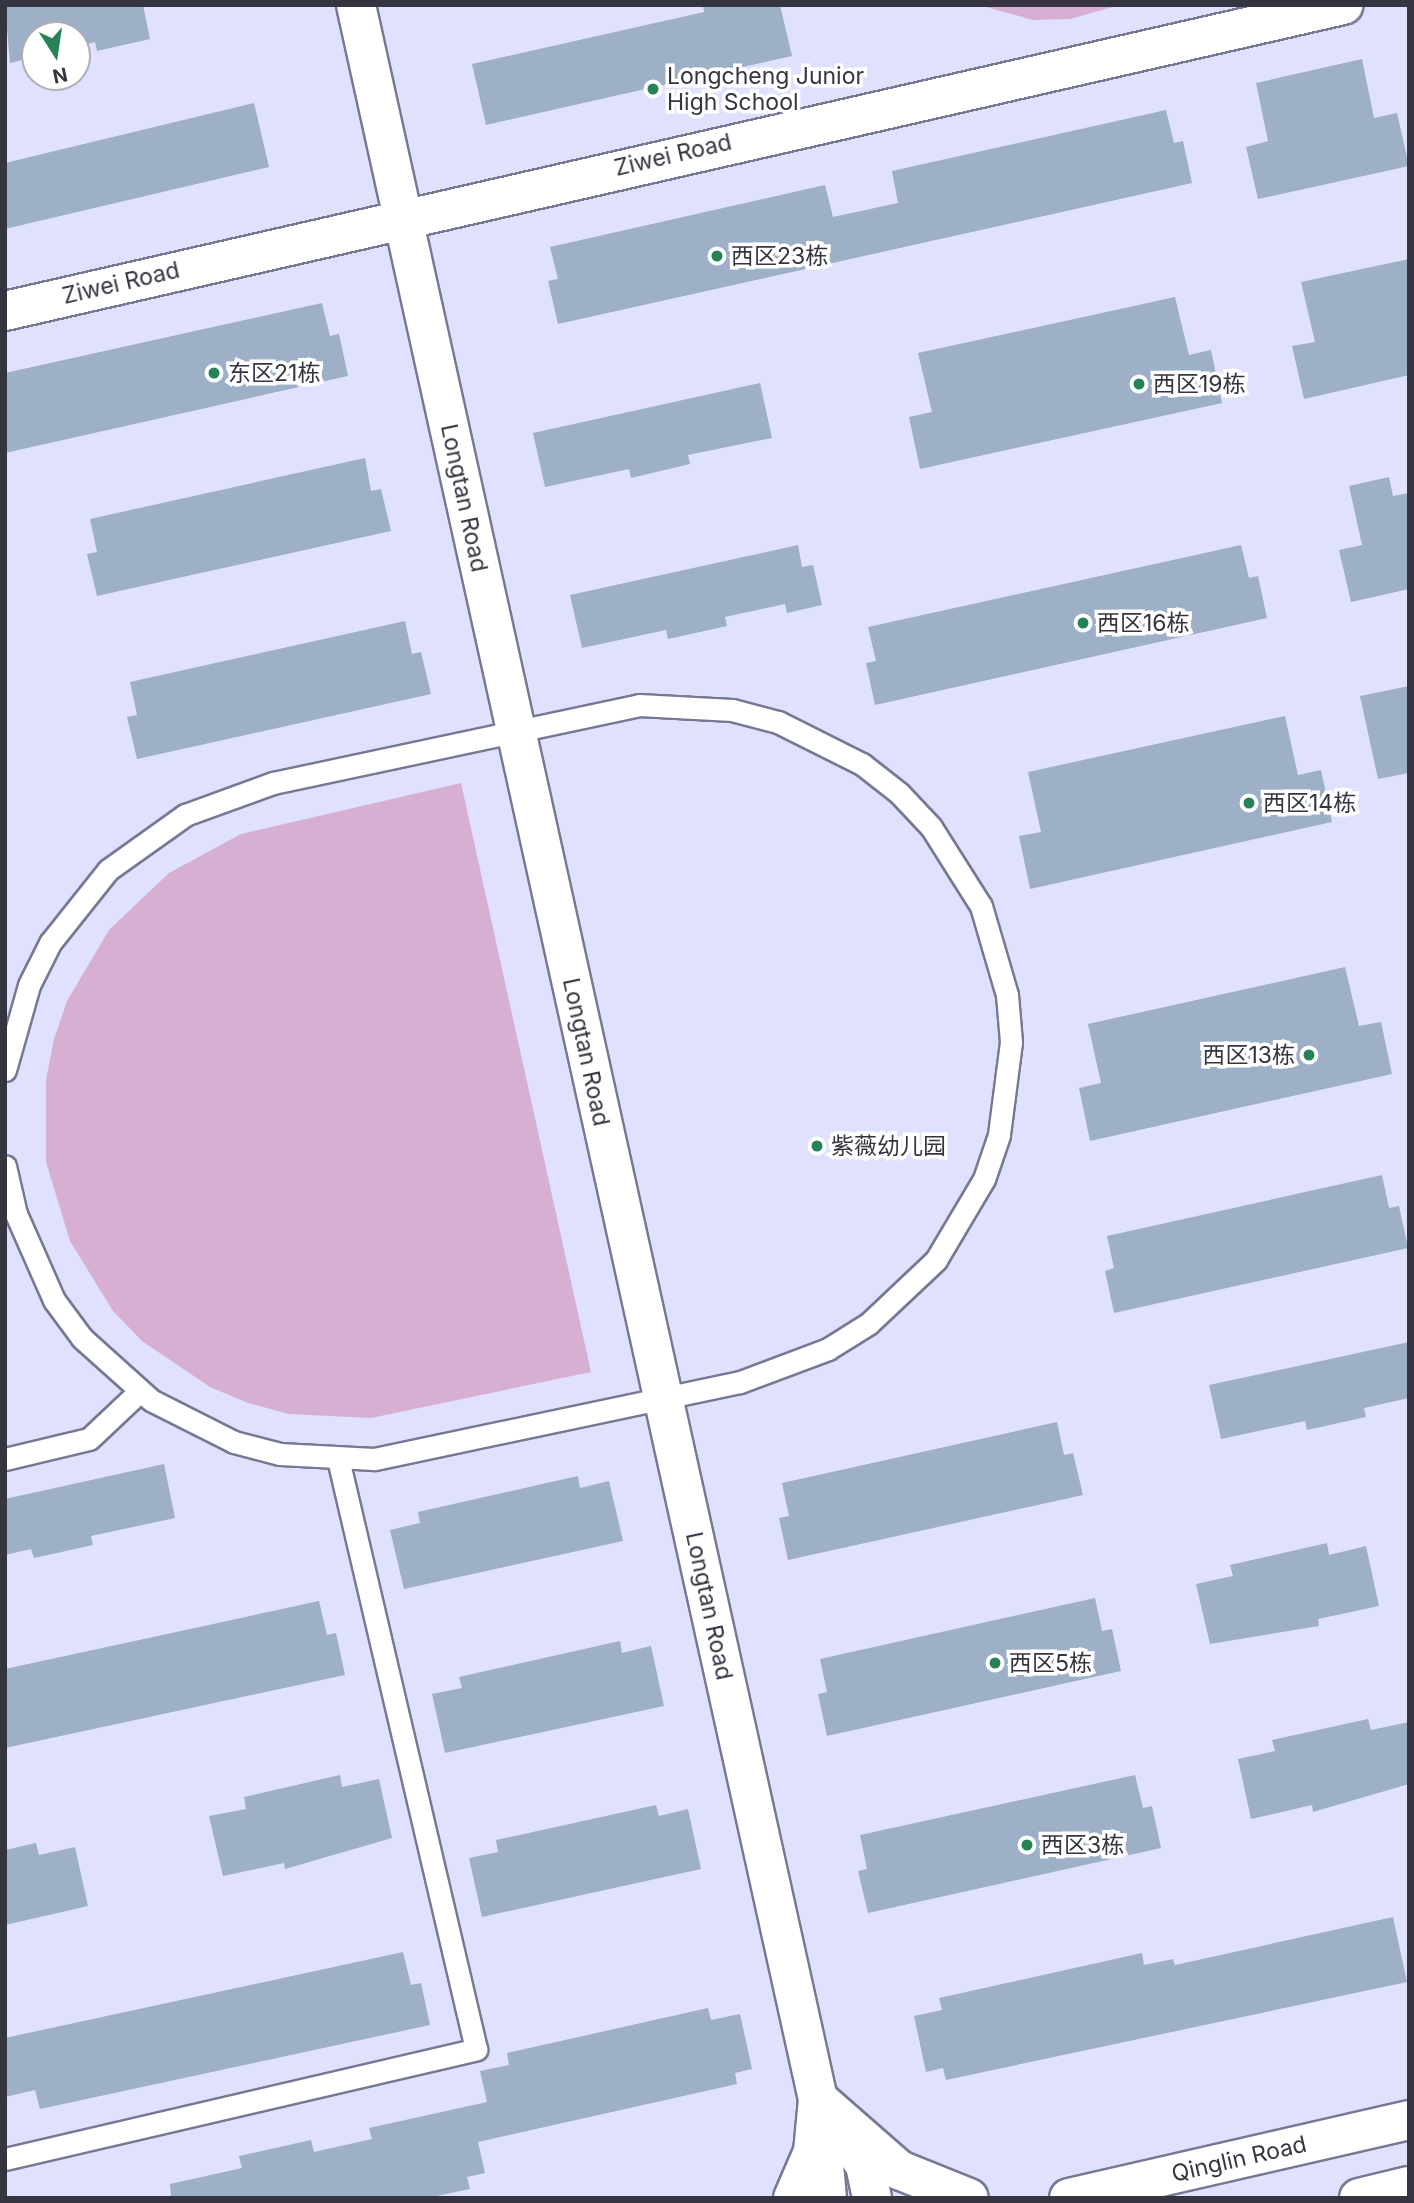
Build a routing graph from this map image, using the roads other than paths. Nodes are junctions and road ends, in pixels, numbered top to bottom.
1 (356, 5) edge
2 (1343, 5) edge
3 (402, 216) junction
4 (5, 311) edge
5 (515, 729) junction
6 (14, 1002) edge
7 (5, 1070) edge
8 (5, 1166) edge
9 (139, 1391) junction
10 (663, 1399) junction
11 (5, 1459) edge
12 (338, 1459) junction
13 (818, 2099) junction
14 (1409, 2120) edge
15 (5, 2159) edge
16 (1409, 2186) edge
17 (793, 2198) edge
18 (827, 2198) edge
19 (872, 2198) edge
20 (969, 2198) edge
21 (1069, 2198) edge
22 (1359, 2198) edge

1 - 3 street, Longtan Road
2 - 3 street, Ziwei Road
3 - 4 street, Ziwei Road
3 - 5 street, Longtan Road
5 - 6 lane
5 - 10 street, Longtan Road
5 - 10 lane
6 - 7 lane
8 - 9 lane
9 - 11 lane
9 - 12 lane
10 - 12 lane
10 - 13 street, Longtan Road
12 - 15 lane
13 - 17 street
13 - 18 street, Longtan Road
13 - 19 street, Longtan Road
13 - 20 street
14 - 21 street, Qinglin Road
16 - 22 street

